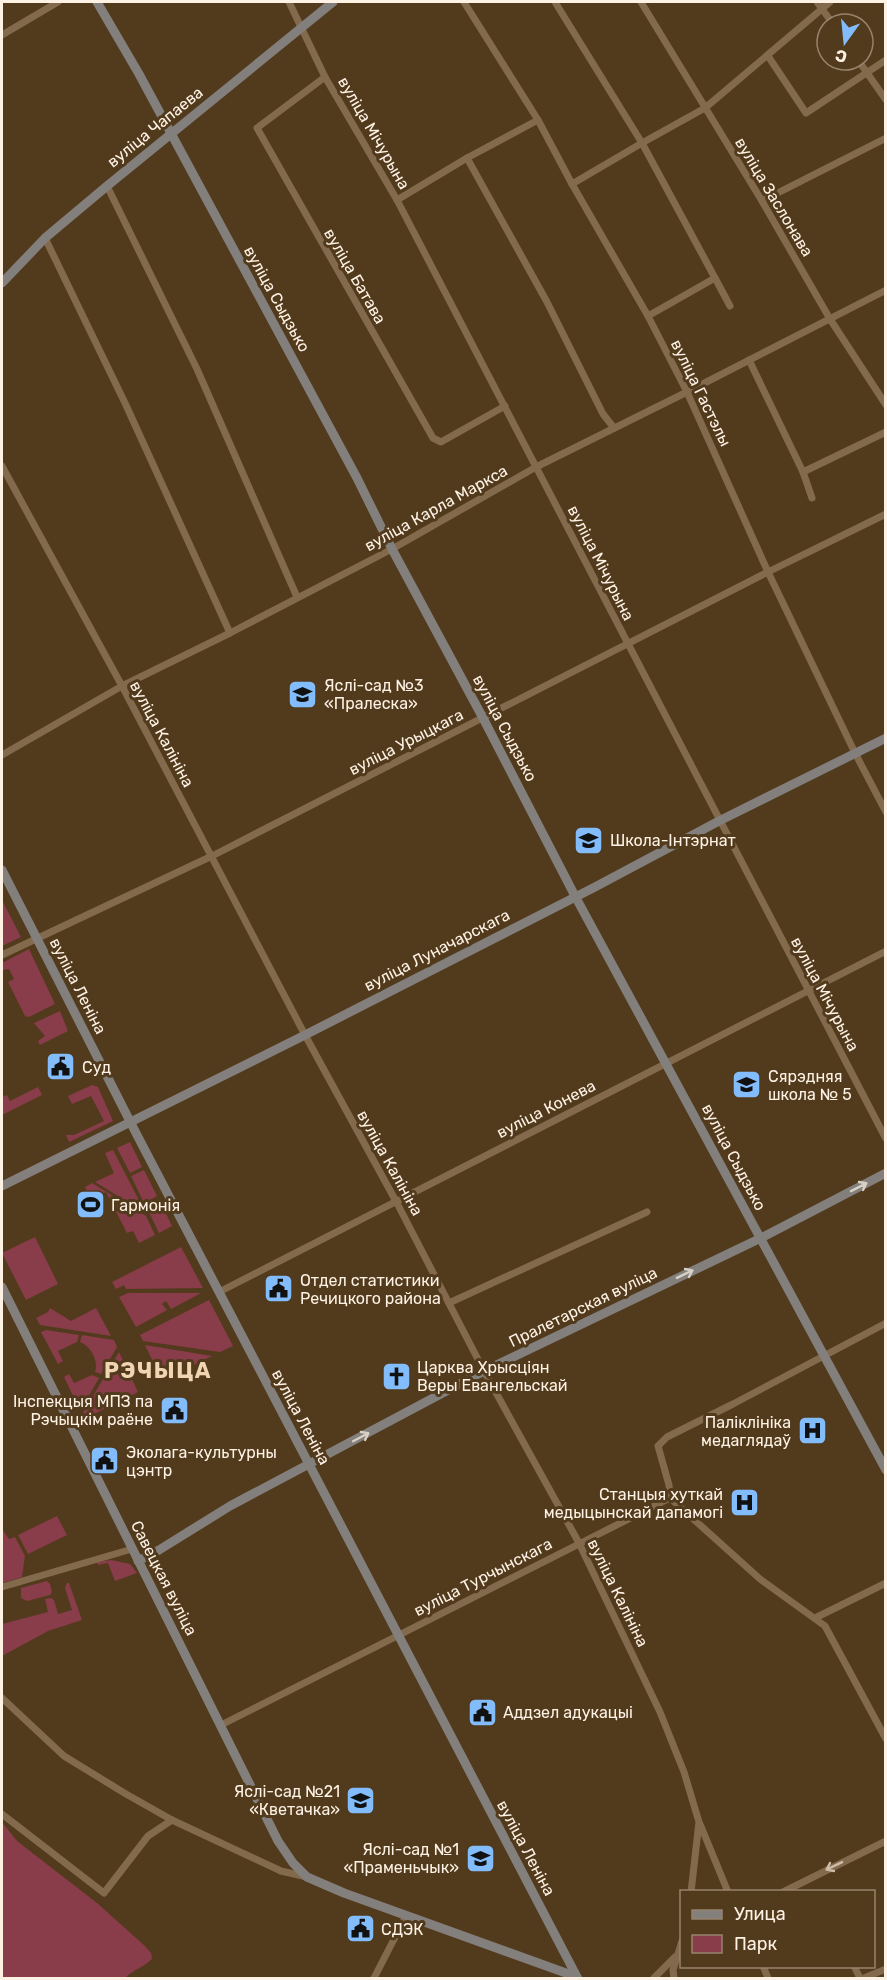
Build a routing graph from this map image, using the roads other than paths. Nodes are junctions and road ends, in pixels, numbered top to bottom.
1 (58, 2) edge
2 (97, 2) edge
3 (289, 2) edge
4 (333, 2) edge
5 (464, 2) edge
6 (555, 2) edge
7 (641, 2) edge
8 (830, 2) edge
9 (819, 5) edge
10 (302, 26) junction
11 (2, 35) edge
12 (768, 56) junction
13 (865, 72) edge
14 (867, 72) edge
15 (326, 77) junction
16 (885, 100) edge
17 (705, 108) junction
18 (538, 120) junction
19 (170, 135) junction
20 (885, 138) edge
21 (642, 143) junction
22 (467, 158) junction
23 (572, 184) junction
24 (106, 186) junction
25 (397, 200) junction
26 (762, 201) junction
27 (45, 238) junction
28 (715, 278) junction
29 (2, 283) edge
30 (885, 290) edge
31 (730, 306) dead end
32 (648, 316) junction
33 (830, 319) junction
34 (749, 360) junction
35 (687, 392) junction
36 (885, 405) edge
37 (505, 406) junction
38 (614, 428) junction
39 (885, 432) edge
40 (2, 465) edge
41 (536, 468) junction
42 (803, 472) junction
43 (812, 498) dead end
44 (885, 514) edge
45 (392, 549) junction
46 (768, 572) junction
47 (297, 597) junction
48 (230, 633) junction
49 (627, 645) junction
50 (122, 686) junction
51 (483, 718) junction
52 (885, 738) edge
53 (855, 753) junction
54 (2, 754) edge
55 (885, 812) edge
56 (719, 821) junction
57 (212, 856) junction
58 (2, 870) edge
59 (575, 896) junction
60 (36, 938) junction
61 (885, 951) edge
62 (2, 955) edge
63 (807, 991) junction
64 (305, 1035) junction
65 (666, 1062) junction
66 (130, 1123) junction
67 (885, 1139) edge
68 (885, 1173) edge
69 (2, 1186) edge
70 (396, 1201) junction
71 (647, 1212) dead end
72 (761, 1238) junction
73 (2, 1287) edge
74 (219, 1292) junction
75 (449, 1303) junction
76 (885, 1323) edge
77 (823, 1355) junction
78 (484, 1371) junction
79 (309, 1465) junction
80 (885, 1470) edge
81 (670, 1498) junction
82 (579, 1543) junction
83 (132, 1549) junction
84 (138, 1561) junction
85 (885, 1583) edge
86 (2, 1587) edge
87 (815, 1618) junction
88 (398, 1635) junction
89 (2, 1699) edge
90 (221, 1725) junction
91 (885, 1739) edge
92 (2, 1814) edge
93 (172, 1820) junction
94 (699, 1821) junction
95 (885, 1841) edge
96 (308, 1877) junction
97 (691, 1890) edge
98 (727, 1890) edge
99 (787, 1890) edge
100 (406, 1916) junction
101 (679, 1954) edge
102 (885, 1970) edge
103 (374, 1978) edge
104 (578, 1978) edge
105 (654, 1978) edge
106 (674, 1978) edge
107 (862, 1978) edge

1 - 11 street
2 - 19 street, вуліца Сыдзько
3 - 10 street, вуліца Мічурына
4 - 10 street, вуліца Чапаева
5 - 18 street, вуліца Гастэлы
6 - 21 street
7 - 17 street, вуліца Заслонава
8 - 9 street
9 - 12 street
10 - 15 street, вуліца Мічурына
10 - 19 street, вуліца Чапаева
12 - 13 street
12 - 17 street
14 - 16 street
15 - 25 street, вуліца Мічурына
15 - 37 street, вуліца Батава
17 - 21 street
17 - 26 street, вуліца Заслонава
18 - 22 street
18 - 23 street, вуліца Гастэлы
19 - 24 street, вуліца Чапаева
19 - 45 street, вуліца Сыдзько
20 - 26 street
21 - 23 street
21 - 28 street
22 - 25 street
22 - 38 street
23 - 32 street, вуліца Гастэлы
24 - 27 street, вуліца Чапаева
24 - 47 street
25 - 37 street, вуліца Мічурына
26 - 33 street, вуліца Заслонава
27 - 29 street, вуліца Чапаева
27 - 48 street
28 - 31 street
28 - 32 street
30 - 33 street, вуліца Карла Маркса
32 - 35 street, вуліца Гастэлы
33 - 34 street, вуліца Карла Маркса
33 - 36 street, вуліца Заслонава
34 - 35 street, вуліца Карла Маркса
34 - 42 street
35 - 38 street, вуліца Карла Маркса
35 - 46 street, вуліца Гастэлы
37 - 41 street, вуліца Мічурына
38 - 41 street, вуліца Карла Маркса
39 - 42 street
40 - 50 street, вуліца Калініна
41 - 45 street, вуліца Карла Маркса
41 - 49 street, вуліца Мічурына
42 - 43 street
44 - 46 street, вуліца Урыцкага
45 - 47 street, вуліца Карла Маркса
45 - 51 street, вуліца Сыдзько
46 - 49 street, вуліца Урыцкага
46 - 53 street, вуліца Гастэлы
47 - 48 street, вуліца Карла Маркса
48 - 50 street, вуліца Карла Маркса
49 - 51 street, вуліца Урыцкага
49 - 56 street, вуліца Мічурына
50 - 54 street, вуліца Карла Маркса
50 - 57 street, вуліца Калініна
51 - 57 street, вуліца Урыцкага
51 - 59 street, вуліца Сыдзько
52 - 53 street, вуліца Луначарскага
53 - 55 street, вуліца Гастэлы
53 - 56 street, вуліца Луначарскага
56 - 59 street, вуліца Луначарскага
56 - 63 street, вуліца Мічурына
57 - 60 street, вуліца Урыцкага
57 - 64 street, вуліца Калініна
58 - 60 street, вуліца Леніна
59 - 64 street, вуліца Луначарскага
59 - 65 street, вуліца Сыдзько
60 - 62 street, вуліца Урыцкага
60 - 66 street, вуліца Леніна
61 - 63 street, вуліца Конева
63 - 65 street, вуліца Конева
63 - 67 street, вуліца Мічурына
64 - 66 street, вуліца Луначарскага
64 - 70 street, вуліца Калініна
65 - 70 street, вуліца Конева
65 - 72 street, вуліца Сыдзько
66 - 69 street, вуліца Луначарскага
66 - 74 street, вуліца Леніна
72 -> 68 street, Пралетарская вуліца
70 - 74 street, вуліца Конева
70 - 75 street, вуліца Калініна
71 - 75 street
72 - 77 street, вуліца Сыдзько
78 -> 72 street, Пралетарская вуліца
73 - 83 street, Савецкая вуліца
74 - 79 street, вуліца Леніна
75 - 78 street, вуліца Калініна
76 - 77 street
77 - 80 street, вуліца Сыдзько
77 - 81 street
79 -> 78 street, Пралетарская вуліца
78 - 82 street, вуліца Калініна
79 - 84 street, Пралетарская вуліца
79 - 88 street, вуліца Леніна
81 - 82 street, вуліца Турчынскага
81 - 87 street
82 - 88 street, вуліца Турчынскага
82 - 94 street, вуліца Калініна
83 - 84 street, Савецкая вуліца
83 - 86 street
84 - 90 street, Савецкая вуліца
85 - 87 street
87 - 91 street
88 - 90 street, вуліца Турчынскага
88 - 104 street, вуліца Леніна
89 - 93 street
90 - 96 street, Савецкая вуліца
92 - 93 street
93 - 96 street
94 - 97 street, вуліца Калініна
94 - 98 street
95 -> 99 street
96 - 100 street
100 - 103 street
100 - 104 street
101 - 105 street
101 - 106 street
102 - 107 street

